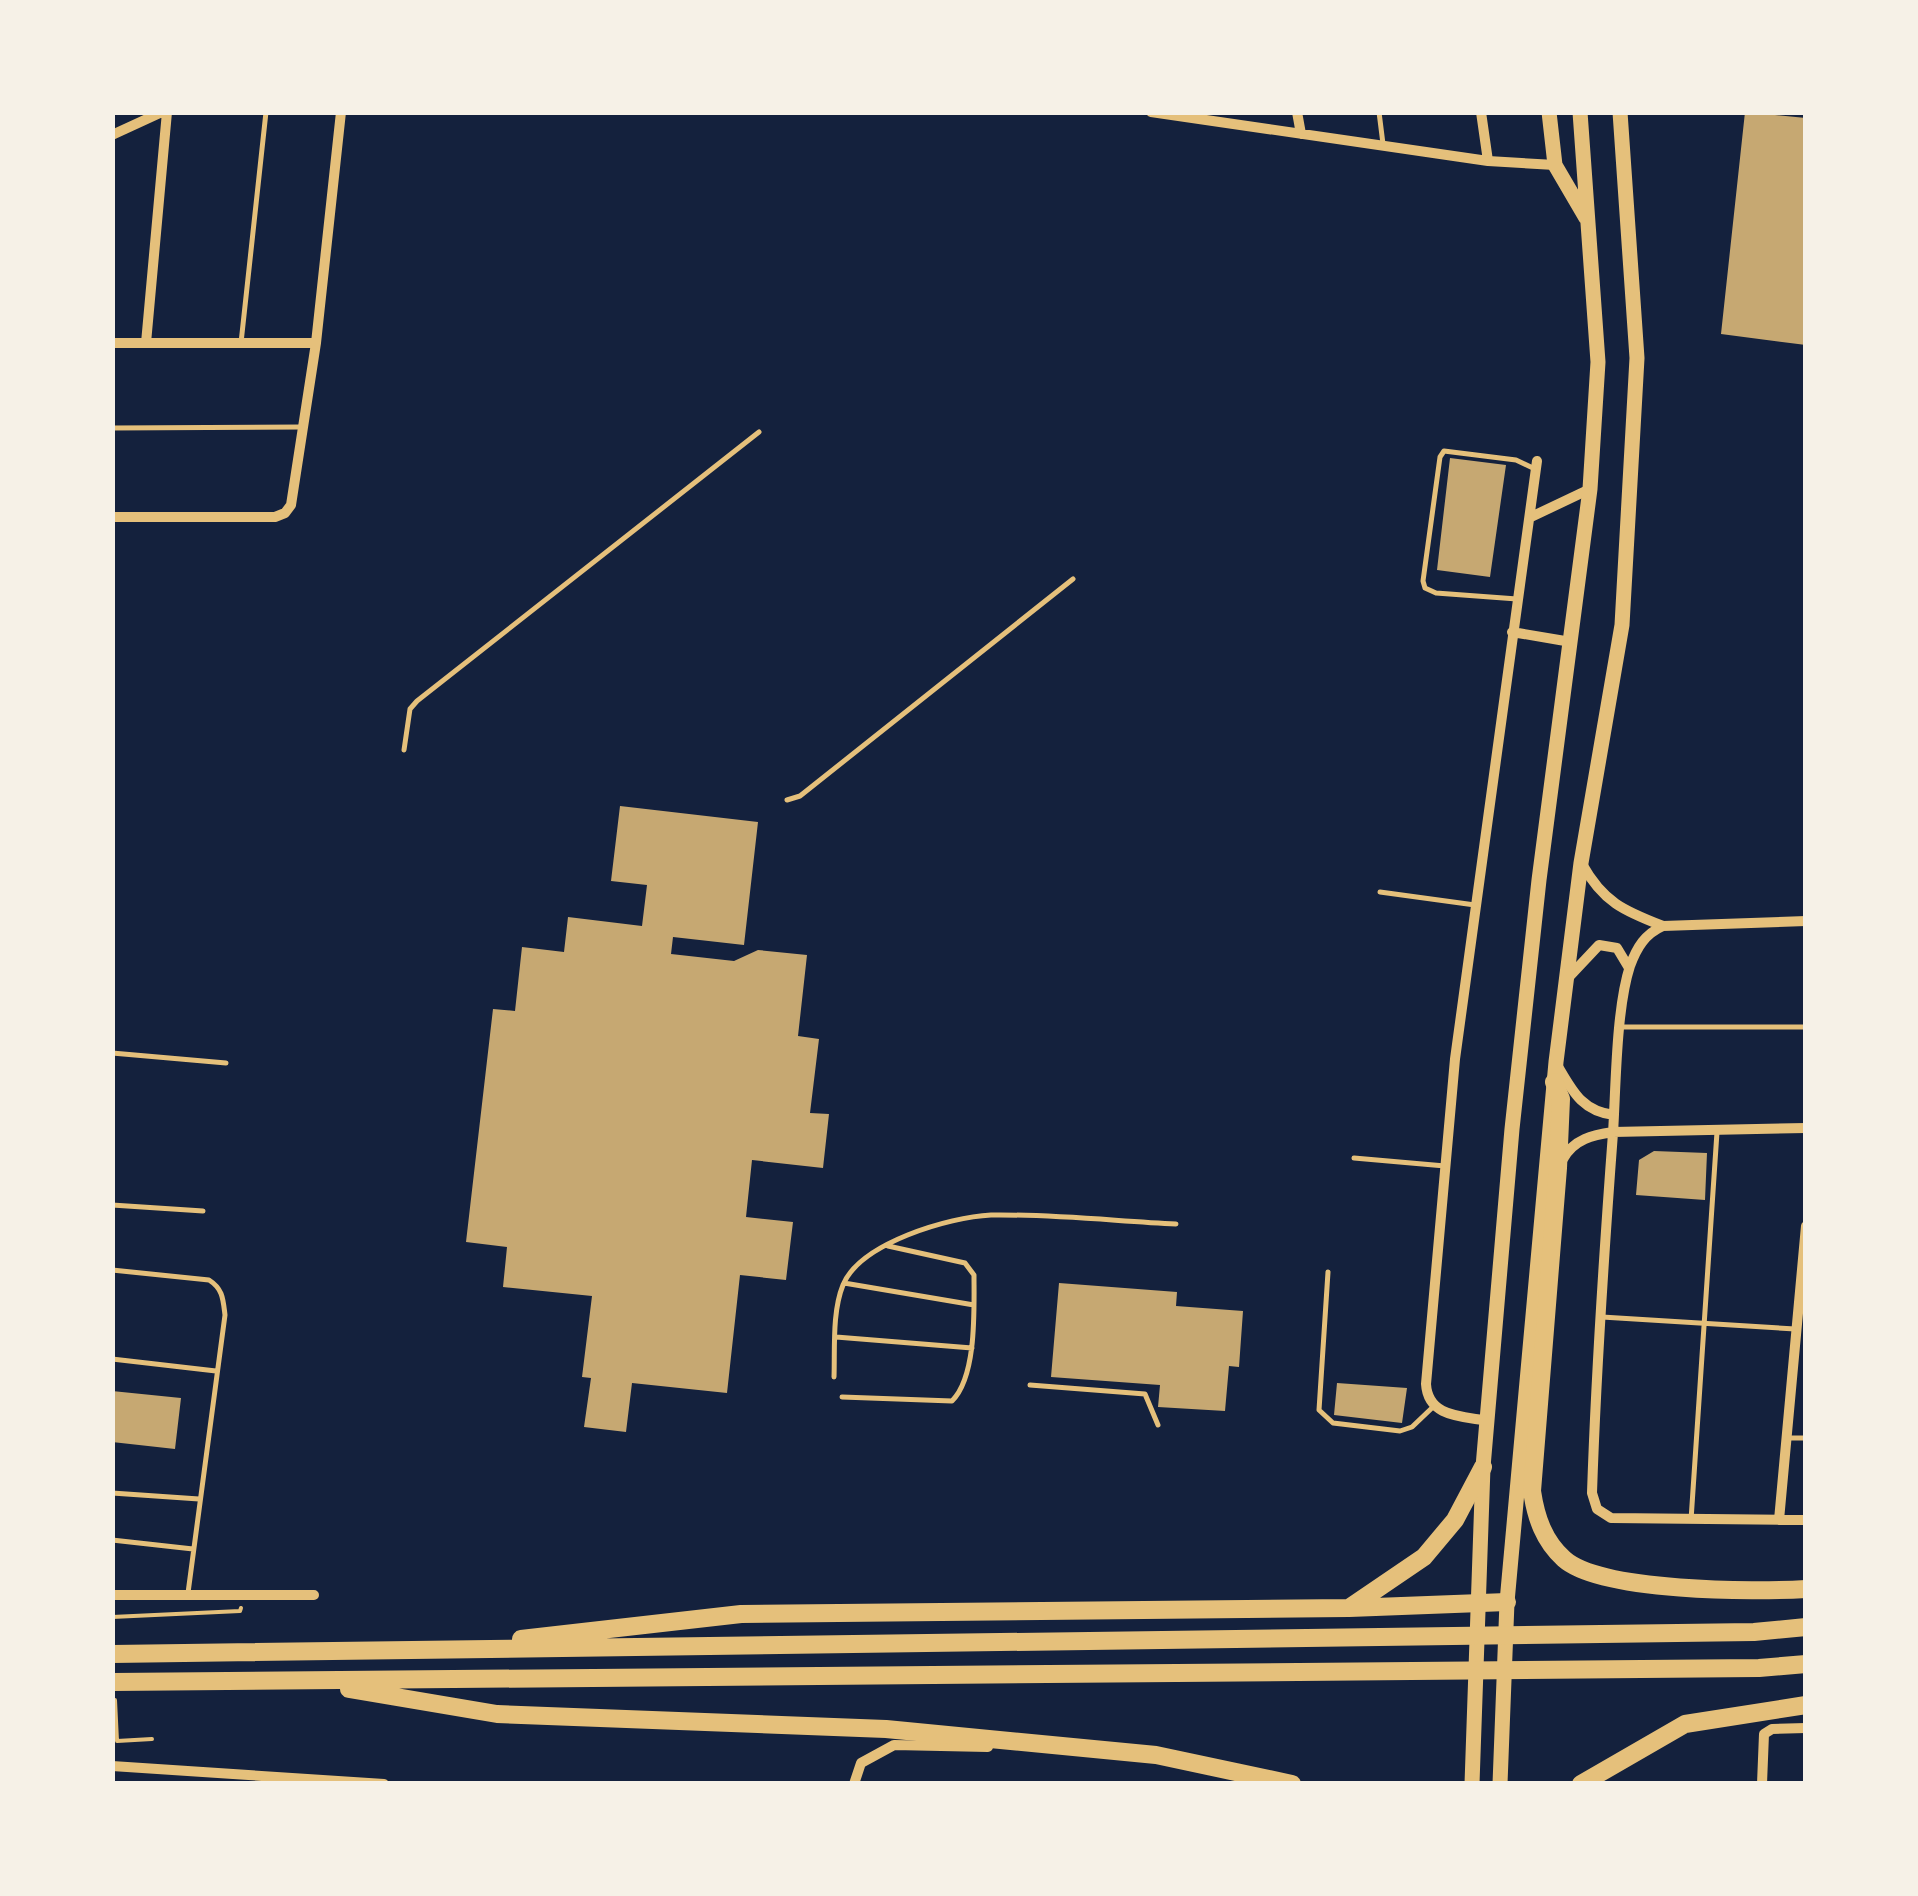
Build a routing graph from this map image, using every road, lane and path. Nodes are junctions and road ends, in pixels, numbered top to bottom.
1 (130, 112) edge
2 (165, 112) edge
3 (266, 112) edge
4 (341, 112) edge
5 (1151, 112) edge
6 (1297, 112) edge
7 (1379, 112) edge
8 (1481, 112) edge
9 (1549, 112) edge
10 (1580, 112) edge
11 (1620, 112) edge
12 (1630, 112) edge
13 (1206, 117) edge
14 (135, 125) junction
15 (1621, 132) junction
16 (112, 134) edge
17 (1300, 134) junction
18 (1383, 146) junction
19 (1488, 162) junction
20 (1555, 164) junction
21 (1588, 221) junction
22 (112, 342) edge
23 (146, 342) junction
24 (241, 343) junction
25 (316, 343) junction
26 (304, 426) junction
27 (112, 428) edge
28 (759, 432) dead end
29 (1537, 465) joint
30 (1590, 489) junction
31 (1531, 517) junction
32 (112, 518) edge
33 (1073, 579) dead end
34 (1517, 600) junction
35 (1512, 632) junction
36 (1571, 642) junction
37 (404, 750) dead end
38 (787, 800) dead end
39 (1581, 863) junction
40 (1380, 892) dead end
41 (1475, 905) junction
42 (1806, 921) edge
43 (1663, 926) junction
44 (1629, 968) junction
45 (1566, 981) junction
46 (1620, 1027) junction
47 (1806, 1027) edge
48 (112, 1053) edge
49 (226, 1062) dead end
50 (1556, 1062) junction
51 (1554, 1082) junction
52 (1614, 1115) junction
53 (1806, 1128) edge
54 (1717, 1129) junction
55 (1613, 1132) junction
56 (1354, 1158) dead end
57 (1445, 1166) junction
58 (1558, 1168) junction
59 (112, 1205) edge
60 (203, 1210) dead end
61 (1176, 1224) dead end
62 (1806, 1226) edge
63 (884, 1246) junction
64 (112, 1270) edge
65 (1328, 1272) dead end
66 (843, 1283) junction
67 (974, 1304) junction
68 (1598, 1316) junction
69 (1704, 1325) junction
70 (1801, 1329) edge
71 (836, 1337) junction
72 (972, 1348) junction
73 (112, 1359) edge
74 (216, 1371) junction
75 (834, 1377) dead end
76 (1030, 1385) dead end
77 (842, 1398) dead end
78 (1434, 1406) junction
79 (1488, 1420) junction
80 (1158, 1425) dead end
81 (1787, 1438) junction
82 (1806, 1438) edge
83 (1483, 1467) junction
84 (112, 1493) edge
85 (200, 1499) junction
86 (1778, 1520) junction
87 (1806, 1520) edge
88 (1691, 1521) junction
89 (112, 1540) edge
90 (193, 1550) junction
91 (1806, 1589) edge
92 (188, 1594) junction
93 (314, 1594) dead end
94 (112, 1595) edge
95 (1507, 1602) junction
96 (1479, 1603) junction
97 (1349, 1608) junction
98 (150, 1614) dead end
99 (112, 1617) edge
100 (1806, 1627) edge
101 (421, 1650) junction
102 (112, 1654) edge
103 (1806, 1664) edge
104 (301, 1681) junction
105 (112, 1682) edge
106 (1806, 1705) edge
107 (1806, 1728) edge
108 (152, 1739) dead end
109 (118, 1741) dead end
110 (1074, 1749) junction
111 (112, 1766) edge
112 (160, 1769) junction
113 (1588, 1780) edge
114 (159, 1784) edge
115 (384, 1784) edge
116 (854, 1784) edge
117 (1292, 1784) edge
118 (1472, 1784) edge
119 (1500, 1784) edge
120 (1762, 1784) edge

1 - 14 lane
2 - 14 street
2 - 23 street
3 - 24 lane
4 - 25 street
5 - 13 street
6 - 17 street
7 - 18 lane
8 - 19 street
9 - 20 main road
10 - 21 main road
11 - 15 main road
12 - 15 main road
13 - 17 street
14 - 16 street
15 - 39 main road
17 - 18 street
18 - 19 street
19 - 20 street
20 - 21 main road
21 - 30 main road
22 - 23 street
23 - 24 street
24 - 25 street
25 - 26 street
26 - 27 lane
26 - 32 street
28 - 37 lane
29 - 31 street
29 - 34 lane
30 - 31 street
30 - 36 main road
31 - 34 street
33 - 38 lane
34 - 35 street
35 - 36 street
35 - 41 street
36 - 79 main road
39 - 43 street
39 - 45 main road
40 - 41 lane
41 - 57 street
42 - 43 street
43 - 44 street
44 - 45 street
44 - 46 street
45 - 50 main road
46 - 47 lane
46 - 52 street
48 - 49 lane
50 - 51 main road
50 - 52 street
51 - 58 highway
51 - 95 main road
52 - 55 street
53 - 54 street
54 - 55 street
54 - 69 lane
55 - 58 street
55 - 68 street
56 - 57 lane
57 - 78 street
58 - 91 highway
59 - 60 lane
61 - 63 lane
62 - 70 street
63 - 66 lane
63 - 67 lane
64 - 74 lane
65 - 78 lane
66 - 67 lane
66 - 71 lane
67 - 72 lane
68 - 69 lane
68 - 88 street
69 - 70 lane
69 - 88 lane
70 - 81 street
71 - 72 lane
71 - 75 lane
72 - 77 lane
73 - 74 lane
74 - 85 lane
76 - 80 lane
78 - 79 street
79 - 83 main road
81 - 82 lane
81 - 86 street
83 - 96 main road
83 - 97 highway
84 - 85 lane
85 - 90 lane
86 - 87 street
86 - 88 street
89 - 90 lane
90 - 92 lane
92 - 93 street
92 - 94 street
95 - 96 highway
95 - 119 main road
96 - 97 highway
96 - 118 main road
97 - 101 highway
98 - 99 path
100 - 101 highway
101 - 102 highway
103 - 104 highway
104 - 105 highway
104 - 110 highway
106 - 113 highway
107 - 120 street
108 - 109 path
110 - 116 street
110 - 117 highway
111 - 112 street
112 - 114 lane
112 - 115 street

